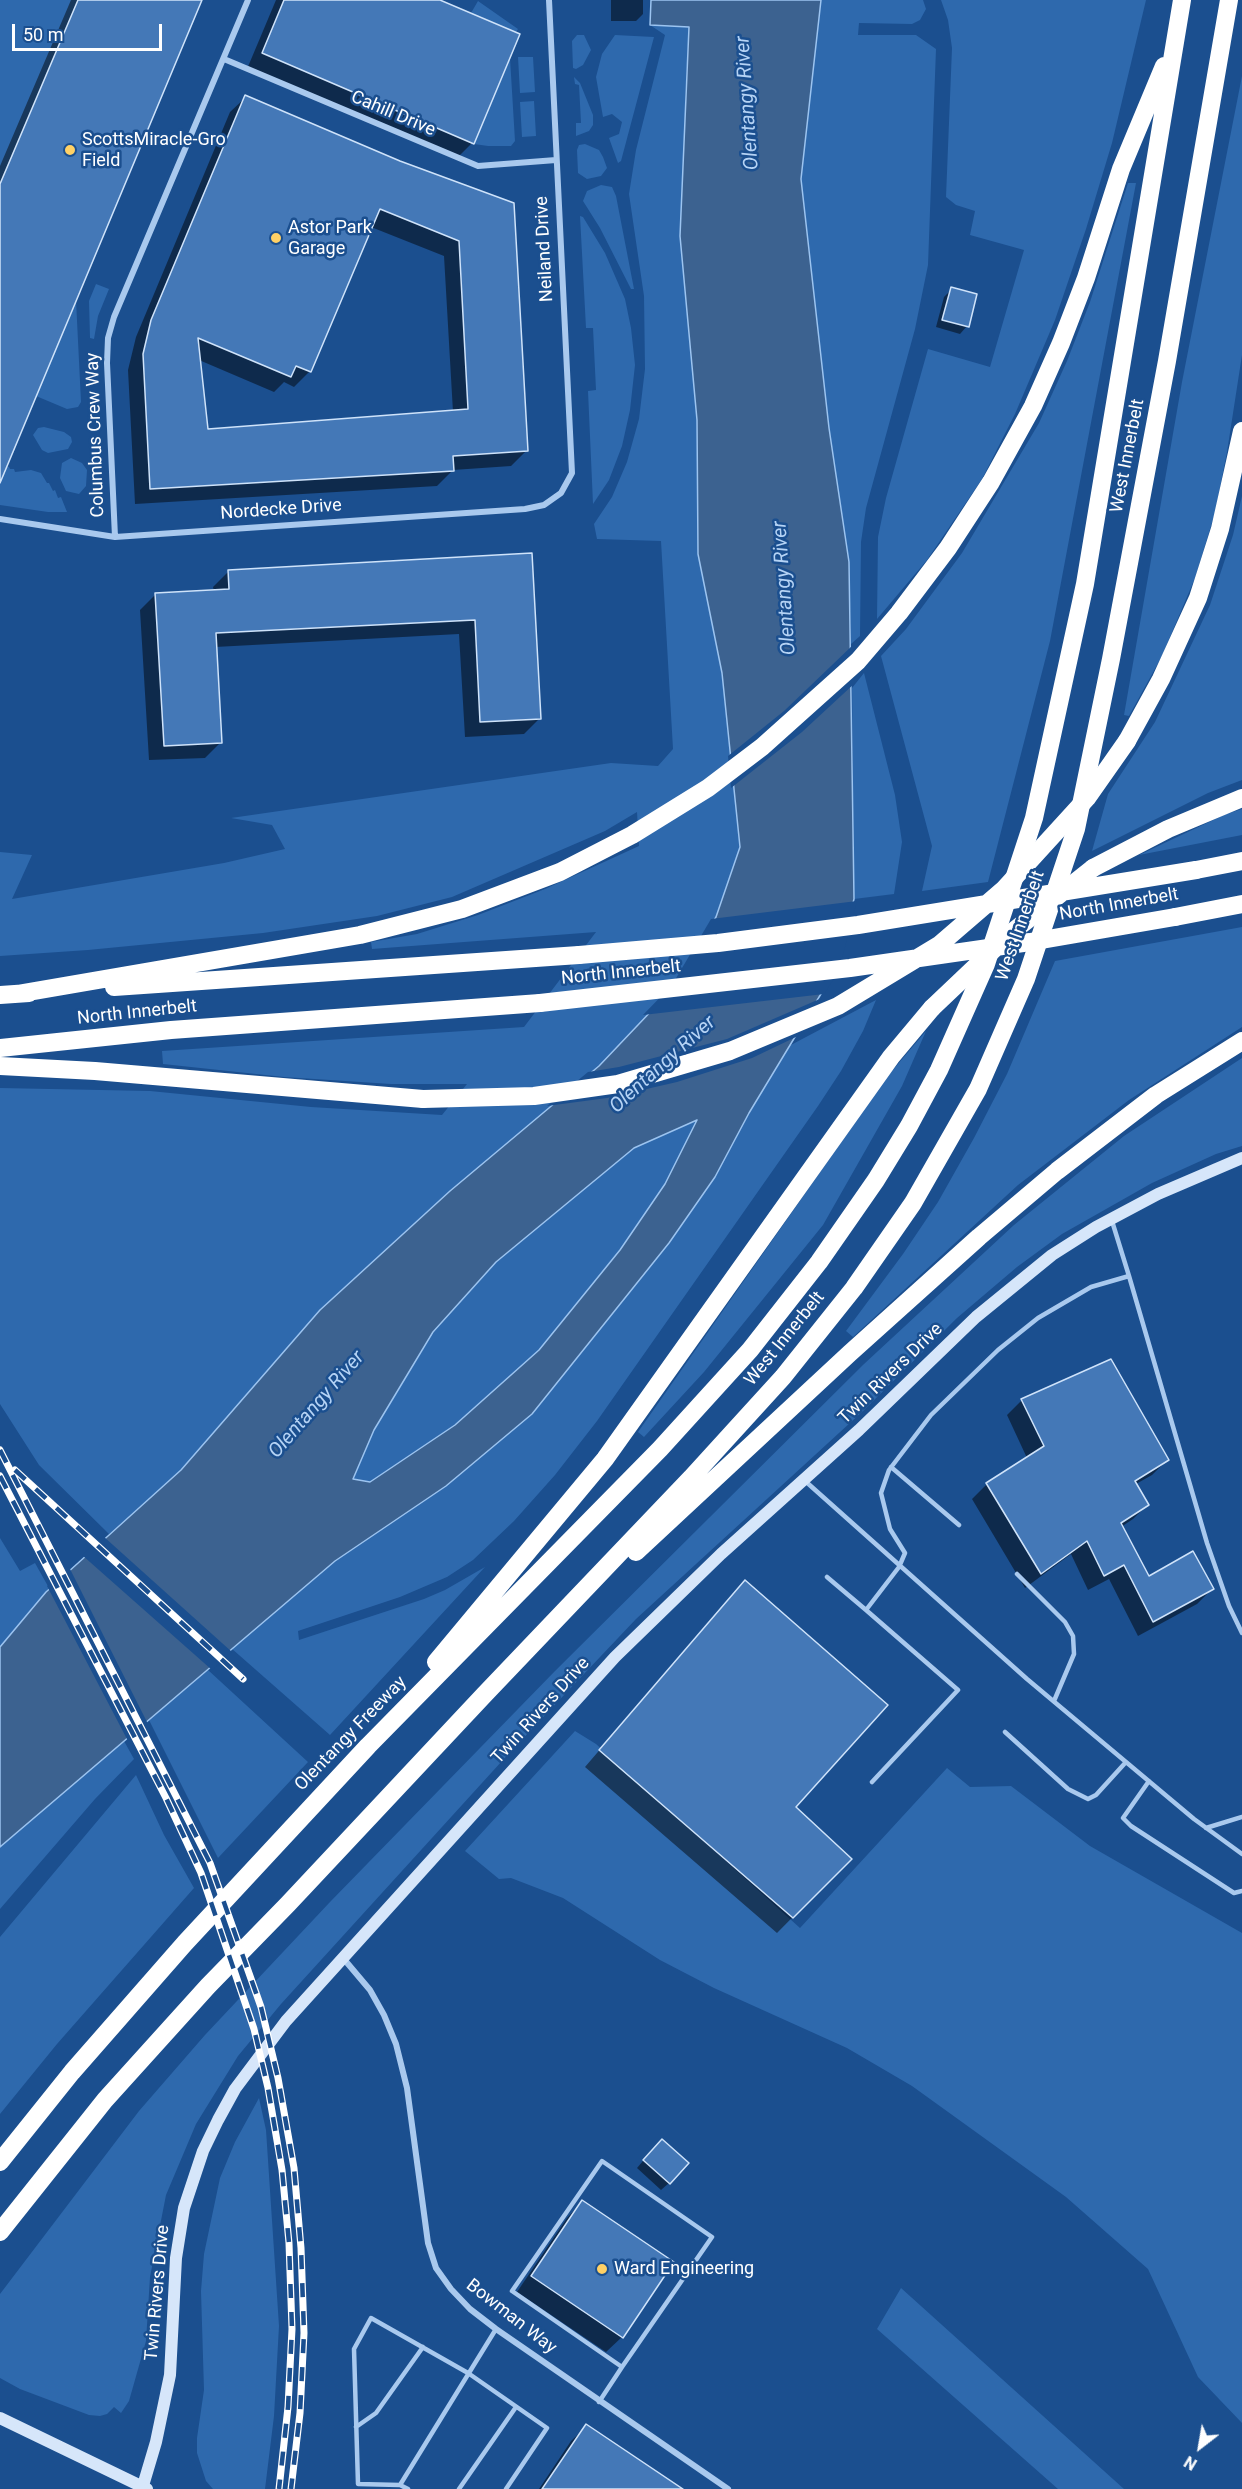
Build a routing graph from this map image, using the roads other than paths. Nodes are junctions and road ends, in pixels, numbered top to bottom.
1 (248, 0) edge
2 (549, 0) edge
3 (1182, 0) edge
4 (1229, 0) edge
5 (1176, 37) junction
6 (224, 59) junction
7 (556, 160) junction
8 (1242, 431) edge
9 (561, 494) joint
10 (0, 519) edge
11 (115, 537) junction
12 (1242, 798) edge
13 (1242, 861) edge
14 (1242, 904) edge
15 (9, 995) edge
16 (1242, 1041) edge
17 (0, 1048) edge
18 (0, 1066) edge
19 (1242, 1158) edge
20 (1111, 1218) junction
21 (1129, 1276) junction
22 (750, 1350) joint
23 (891, 1467) junction
24 (804, 1480) junction
25 (959, 1525) dead end
26 (899, 1566) junction
27 (1017, 1574) dead end
28 (827, 1577) dead end
29 (866, 1610) junction
30 (1242, 1633) edge
31 (484, 1695) junction
32 (1054, 1701) junction
33 (1005, 1732) dead end
34 (379, 1734) junction
35 (1126, 1762) junction
36 (1149, 1781) junction
37 (872, 1782) dead end
38 (1242, 1817) edge
39 (1206, 1828) junction
40 (1242, 1854) edge
41 (1242, 1891) edge
42 (342, 1957) junction
43 (0, 2162) edge
44 (0, 2232) edge
45 (496, 2329) junction
46 (423, 2347) junction
47 (622, 2367) junction
48 (468, 2373) junction
49 (599, 2402) junction
50 (516, 2407) junction
51 (2, 2419) edge
52 (356, 2427) junction
53 (400, 2485) junction
54 (144, 2488) edge
55 (408, 2489) edge
56 (459, 2489) edge
57 (506, 2489) edge
58 (728, 2489) edge

1 - 6 street, Columbus Crew Way
2 - 7 street, Neiland Drive
3 - 5 highway, West Innerbelt
4 - 31 highway, West Innerbelt
5 - 15 highway
5 - 22 highway, West Innerbelt
6 - 7 street, Cahill Drive
6 - 11 street, Columbus Crew Way
7 - 9 street, Neiland Drive
8 - 18 highway, bridge
9 - 11 street, Nordecke Drive
10 - 11 street, Nordecke Drive
12 - 34 highway, bridge
13 - 15 highway, North Innerbelt, bridge
14 - 17 highway, North Innerbelt, bridge
16 - 31 highway
19 - 20 main road, Twin Rivers Drive
20 - 21 lane
20 - 24 main road, Twin Rivers Drive
21 - 23 lane
21 - 30 lane
22 - 34 highway, Olentangy Freeway
23 - 25 lane
23 - 26 lane
24 - 26 lane
24 - 42 main road, Twin Rivers Drive
26 - 29 lane
26 - 32 lane
27 - 32 lane
28 - 29 lane
29 - 37 lane
31 - 44 highway
32 - 35 lane
33 - 35 lane
34 - 43 highway, Olentangy Freeway
35 - 36 lane
36 - 39 lane
36 - 41 lane
38 - 39 lane
39 - 40 lane
42 - 45 street, Bowman Way
42 - 54 main road, Twin Rivers Drive
45 - 48 lane
45 - 49 street, Bowman Way
46 - 48 lane
46 - 52 lane
46 - 52 lane
47 - 47 lane
47 - 49 lane
48 - 50 lane
48 - 53 lane
49 - 58 street, Bowman Way
50 - 56 lane
50 - 57 lane
51 - 54 main road
52 - 53 lane
53 - 55 lane

